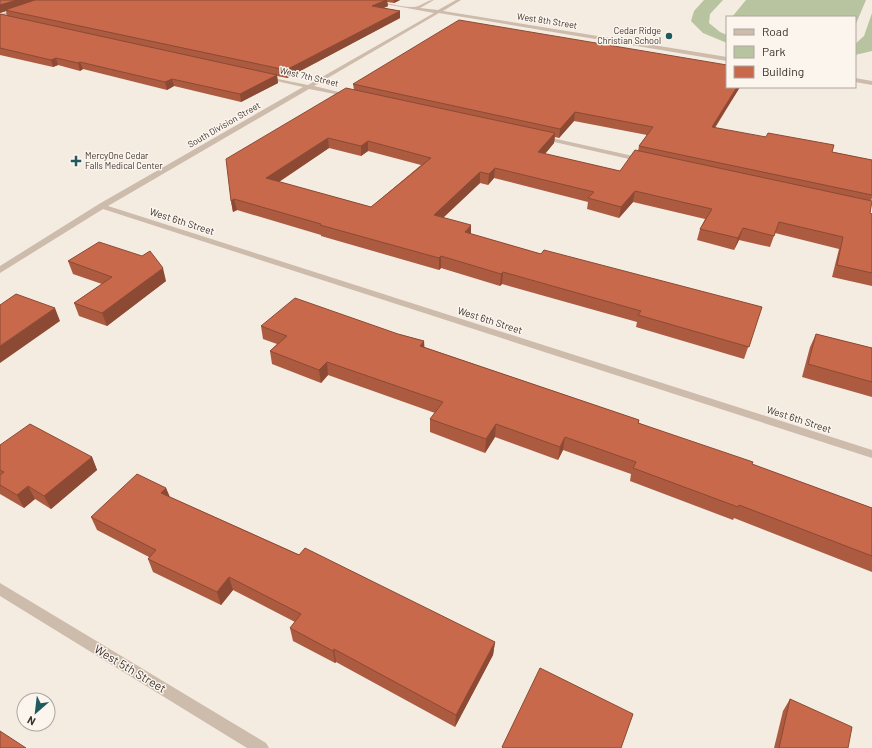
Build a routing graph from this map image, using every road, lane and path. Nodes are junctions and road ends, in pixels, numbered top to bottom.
1 (365, 0) edge
2 (432, 0) edge
3 (459, 0) edge
4 (24, 8) edge
5 (416, 8) junction
6 (438, 12) junction
7 (0, 17) edge
8 (14, 21) edge
9 (726, 59) edge
10 (254, 74) edge
11 (856, 80) edge
12 (872, 83) edge
13 (309, 87) junction
14 (356, 97) edge
15 (536, 136) edge
16 (645, 160) edge
17 (102, 206) junction
18 (0, 270) edge
19 (872, 454) edge
20 (0, 590) edge
21 (261, 748) edge

1 - 5 street, West 8th Street
2 - 5 street
3 - 6 street, South Division Street
4 - 7 street
5 - 6 street, West 8th Street
6 - 9 street, West 8th Street
6 - 13 street, South Division Street
7 - 8 street
10 - 13 street, West 7th Street
11 - 12 street
13 - 14 street, West 7th Street
13 - 17 street, South Division Street
15 - 16 street
17 - 18 street, South Division Street
17 - 19 street, West 6th Street
20 - 21 street, West 5th Street

